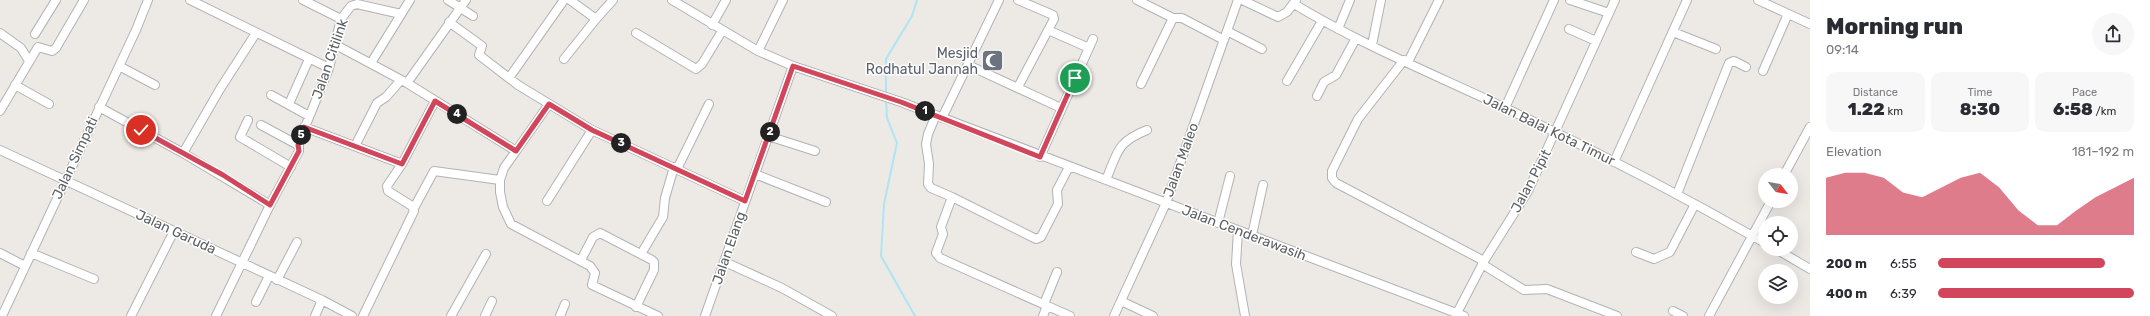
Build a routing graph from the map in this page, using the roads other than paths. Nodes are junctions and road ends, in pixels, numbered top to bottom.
1 (56, 0) edge
2 (148, 0) edge
3 (190, 0) edge
4 (303, 0) edge
5 (410, 0) edge
6 (448, 0) edge
7 (466, 0) edge
8 (564, 0) edge
9 (570, 0) edge
10 (613, 0) edge
11 (672, 0) edge
12 (726, 0) edge
13 (783, 0) edge
14 (999, 0) edge
15 (1018, 0) edge
16 (1137, 0) edge
17 (1238, 0) edge
18 (1242, 0) edge
19 (1350, 0) edge
20 (1381, 0) edge
21 (1439, 0) edge
22 (1554, 0) edge
23 (1570, 0) edge
24 (1615, 0) edge
25 (1687, 0) edge
26 (1758, 0) edge
27 (80, 1) edge
28 (1295, 2) edge
29 (460, 7) junction
30 (1609, 13) junction
31 (401, 14) junction
32 (1788, 14) junction
33 (472, 16) dead end
34 (1173, 18) junction
35 (341, 19) junction
36 (596, 19) junction
37 (449, 22) junction
38 (1325, 22) junction
39 (1810, 24) edge
40 (712, 25) junction
41 (1338, 29) junction
42 (1569, 29) dead end
43 (1048, 30) junction
44 (722, 31) junction
45 (1673, 32) junction
46 (0, 33) edge
47 (256, 33) junction
48 (636, 33) dead end
49 (35, 34) dead end
50 (1225, 36) junction
51 (1356, 38) junction
52 (1093, 39) dead end
53 (1596, 41) junction
54 (334, 44) junction
55 (1372, 46) junction
56 (1089, 48) junction
57 (1262, 49) dead end
58 (1716, 49) dead end
59 (758, 51) junction
60 (309, 59) junction
61 (564, 59) dead end
62 (29, 61) junction
63 (1406, 61) junction
64 (371, 63) junction
65 (968, 64) junction
66 (119, 66) junction
67 (793, 66) junction
68 (1746, 67) dead end
69 (329, 68) junction
70 (1763, 71) dead end
71 (509, 78) junction
72 (1287, 81) dead end
73 (404, 82) junction
74 (1141, 84) dead end
75 (15, 85) junction
76 (155, 85) dead end
77 (1018, 87) junction
78 (272, 95) dead end
79 (1317, 96) dead end
80 (435, 101) junction
81 (49, 104) dead end
82 (289, 104) junction
83 (549, 104) junction
84 (709, 104) dead end
85 (99, 107) junction
86 (1061, 108) junction
87 (1505, 108) junction
88 (0, 111) edge
89 (309, 116) junction
90 (939, 117) junction
91 (248, 120) dead end
92 (261, 125) dead end
93 (304, 127) junction
94 (1810, 127) edge
95 (592, 130) junction
96 (1147, 130) dead end
97 (1556, 133) junction
98 (768, 136) junction
99 (298, 145) junction
100 (355, 146) junction
101 (0, 150) edge
102 (516, 151) junction
103 (814, 151) dead end
104 (183, 153) junction
105 (1040, 157) junction
106 (1614, 162) junction
107 (402, 164) junction
108 (1069, 167) junction
109 (291, 168) junction
110 (676, 168) junction
111 (1788, 168) edge
112 (755, 174) junction
113 (1230, 176) dead end
114 (65, 180) junction
115 (500, 180) junction
116 (1106, 180) junction
117 (1264, 185) dead end
118 (1677, 194) junction
119 (952, 197) junction
120 (547, 201) dead end
121 (745, 201) junction
122 (826, 202) dead end
123 (1166, 202) junction
124 (1694, 204) junction
125 (270, 205) junction
126 (414, 208) junction
127 (1767, 208) edge
128 (1218, 223) junction
129 (1238, 230) junction
130 (174, 231) junction
131 (1252, 235) junction
132 (1752, 236) junction
133 (1758, 239) edge
134 (297, 242) dead end
135 (1636, 252) dead end
136 (0, 253) edge
137 (31, 253) junction
138 (486, 254) dead end
139 (641, 254) junction
140 (1788, 256) edge
141 (582, 260) junction
142 (725, 262) junction
143 (1483, 262) junction
144 (241, 263) junction
145 (25, 266) junction
146 (1810, 269) edge
147 (1057, 272) dead end
148 (268, 276) junction
149 (94, 279) dead end
150 (277, 280) junction
151 (322, 300) junction
152 (492, 301) dead end
153 (1121, 301) junction
154 (256, 302) dead end
155 (565, 304) dead end
156 (1045, 305) junction
157 (636, 307) junction
158 (1672, 311) dead end
159 (1461, 314) edge
160 (2, 316) edge
161 (131, 316) edge
162 (216, 316) edge
163 (314, 316) edge
164 (352, 316) edge
165 (363, 316) edge
166 (451, 316) edge
167 (485, 316) edge
168 (560, 316) edge
169 (658, 316) edge
170 (705, 316) edge
171 (832, 316) edge
172 (1043, 316) edge
173 (1070, 316) edge
174 (1114, 316) edge
175 (1153, 316) edge
176 (1246, 316) edge
177 (1617, 316) edge
178 (1682, 316) edge
179 (1710, 316) edge

1 - 49 street
2 - 66 street, Jalan Simpati
3 - 47 street
4 - 35 street
5 - 31 street
6 - 29 street
7 - 29 street
8 - 71 street
9 - 36 street
10 - 36 street
11 - 40 street, Jalan Cenderawasih
12 - 40 street
13 - 59 street
14 - 65 street
15 - 43 street
16 - 34 street
17 - 50 street, Jalan Maleo
18 - 28 street
19 - 41 street
20 - 55 street
21 - 63 street
22 - 87 street
23 - 30 street
24 - 30 street, Jalan Pipit
25 - 45 street
26 - 32 street
27 - 62 street
28 - 38 street, Jalan Balai Kota Timur
29 - 33 street
29 - 37 street
30 - 53 street, Jalan Pipit
31 - 35 street, Jalan Citilink
31 - 64 street
32 - 39 street
32 - 70 street
34 - 50 street
34 - 74 street
35 - 54 street, Jalan Citilink
36 - 61 street
37 - 71 street
37 - 73 street
38 - 41 street, Jalan Balai Kota Timur
38 - 72 street
40 - 44 street, Jalan Cenderawasih
41 - 51 street, Jalan Balai Kota Timur
42 - 53 street
43 - 56 street
43 - 77 street
44 - 48 street
44 - 59 street, Jalan Cenderawasih
45 - 58 street
45 - 106 street
46 - 62 street
47 - 60 street
47 - 104 street
50 - 57 street
50 - 123 street, Jalan Maleo
51 - 55 street, Jalan Balai Kota Timur
51 - 79 street
52 - 56 street
53 - 97 street, Jalan Pipit
54 - 64 street
54 - 69 street, Jalan Citilink
55 - 63 street, Jalan Balai Kota Timur
56 - 86 street
59 - 67 street, Jalan Cenderawasih
60 - 69 street
60 - 82 street
62 - 75 street
63 - 87 street, Jalan Balai Kota Timur
63 - 143 street
64 - 73 street
65 - 77 street
65 - 90 street
66 - 76 street
66 - 85 street, Jalan Simpati
67 - 90 street, Jalan Cenderawasih
67 - 98 street, Jalan Elang
68 - 118 street
69 - 89 street, Jalan Citilink
71 - 83 street
73 - 80 street
73 - 100 street
75 - 81 street
75 - 88 street
77 - 86 street
78 - 82 street
80 - 102 street
80 - 107 street
82 - 89 street
83 - 95 street
83 - 102 street
84 - 110 street
85 - 104 street
85 - 114 street, Jalan Simpati
86 - 105 street
87 - 97 street, Jalan Balai Kota Timur
89 - 93 street, Jalan Citilink
90 - 105 street, Jalan Cenderawasih
90 - 119 street
91 - 109 street
92 - 99 street
93 - 99 street, Jalan Citilink
93 - 100 street
94 - 111 street
95 - 110 street
95 - 120 street
96 - 116 street
97 - 106 street, Jalan Balai Kota Timur
97 - 143 street, Jalan Pipit
98 - 103 street
98 - 112 street, Jalan Elang
99 - 109 street, Jalan Citilink
100 - 107 street
101 - 114 street, Jalan Garuda
102 - 115 street
104 - 125 street
105 - 108 street, Jalan Cenderawasih
106 - 118 street, Jalan Balai Kota Timur
107 - 126 street
108 - 116 street, Jalan Cenderawasih
108 - 119 street
109 - 125 street, Jalan Citilink
110 - 121 street
110 - 139 street
112 - 121 street, Jalan Elang
112 - 122 street
113 - 128 street
114 - 130 street, Jalan Garuda
114 - 137 street, Jalan Simpati
115 - 126 street
115 - 141 street
116 - 123 street, Jalan Cenderawasih
117 - 131 street
118 - 124 street, Jalan Balai Kota Timur
119 - 156 street
121 - 142 street, Jalan Elang
123 - 128 street, Jalan Cenderawasih
123 - 153 street, Jalan Maleo
124 - 132 street, Jalan Balai Kota Timur
124 - 135 street
125 - 144 street, Jalan Citilink
126 - 165 street
127 - 132 street
128 - 129 street, Jalan Cenderawasih
129 - 131 street, Jalan Cenderawasih
129 - 176 street
130 - 144 street, Jalan Garuda
130 - 161 street
131 - 159 street, Jalan Cenderawasih
132 - 133 street, Jalan Balai Kota Timur
132 - 179 street
134 - 150 street
136 - 145 street
137 - 145 street, Jalan Simpati
137 - 149 street
138 - 166 street
139 - 141 street
139 - 157 street
140 - 146 street
141 - 157 street
142 - 170 street, Jalan Elang
142 - 171 street
143 - 159 street, Jalan Pipit
143 - 177 street
144 - 148 street, Jalan Garuda
144 - 162 street, Jalan Citilink
145 - 160 street, Jalan Simpati
147 - 156 street
148 - 150 street, Jalan Garuda
148 - 154 street
150 - 151 street, Jalan Garuda
151 - 163 street
151 - 164 street, Jalan Garuda
152 - 167 street
153 - 174 street, Jalan Maleo
153 - 175 street
155 - 168 street
156 - 172 street
156 - 173 street
157 - 169 street
158 - 178 street

